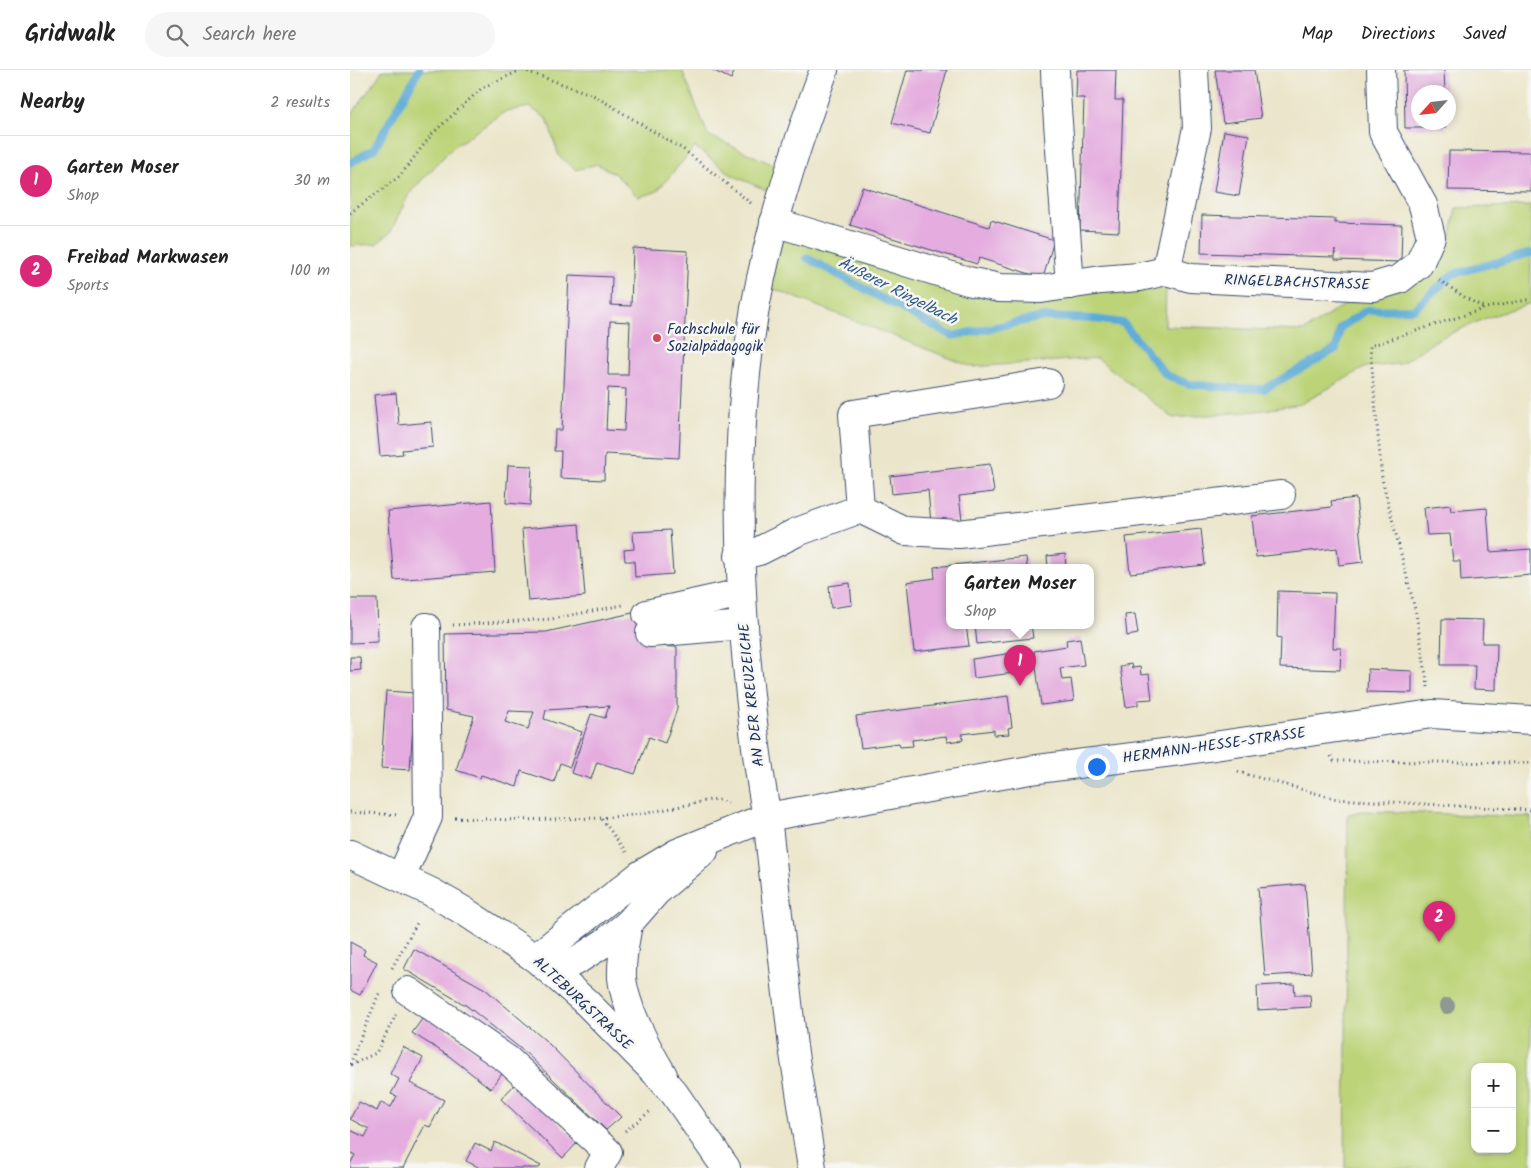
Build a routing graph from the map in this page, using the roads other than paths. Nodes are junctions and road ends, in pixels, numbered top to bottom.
1 (824, 70) edge
2 (1055, 70) edge
3 (1194, 70) edge
4 (1381, 70) edge
5 (774, 222) junction
6 (1166, 271) junction
7 (1070, 285) junction
8 (1048, 383) dead end
9 (1281, 495) dead end
10 (860, 510) junction
11 (739, 556) junction
12 (742, 592) junction
13 (744, 625) junction
14 (426, 626) road end
15 (1531, 720) edge
16 (767, 816) junction
17 (724, 834) junction
18 (350, 854) edge
19 (402, 877) junction
20 (628, 924) junction
21 (544, 965) junction
22 (408, 991) road end
23 (674, 1093) junction
24 (601, 1158) edge
25 (726, 1168) edge
26 (812, 1168) edge

1 - 5 street, AN DER KREUZEICHE
2 - 7 street
3 - 6 street
4 - 6 street, RINGELBACHSTRASSE
5 - 7 street
5 - 11 street, AN DER KREUZEICHE
6 - 7 street
8 - 10 street
9 - 10 street
10 - 11 street
11 - 12 street, AN DER KREUZEICHE
12 - 13 street, AN DER KREUZEICHE
12 - 13 street
13 - 16 street, AN DER KREUZEICHE
14 - 19 street
15 - 16 street, HERMANN-HESSE-STRASSE
16 - 17 street, HERMANN-HESSE-STRASSE
16 - 26 street, AN DER KREUZEICHE
17 - 20 street, HERMANN-HESSE-STRASSE
17 - 21 street, HERMANN-HESSE-STRASSE
18 - 19 street, ALTEBURGSTRASSE
19 - 21 street, ALTEBURGSTRASSE
20 - 21 street, HERMANN-HESSE-STRASSE
20 - 23 street
21 - 23 street, ALTEBURGSTRASSE
22 - 24 street
23 - 25 street, ALTEBURGSTRASSE

